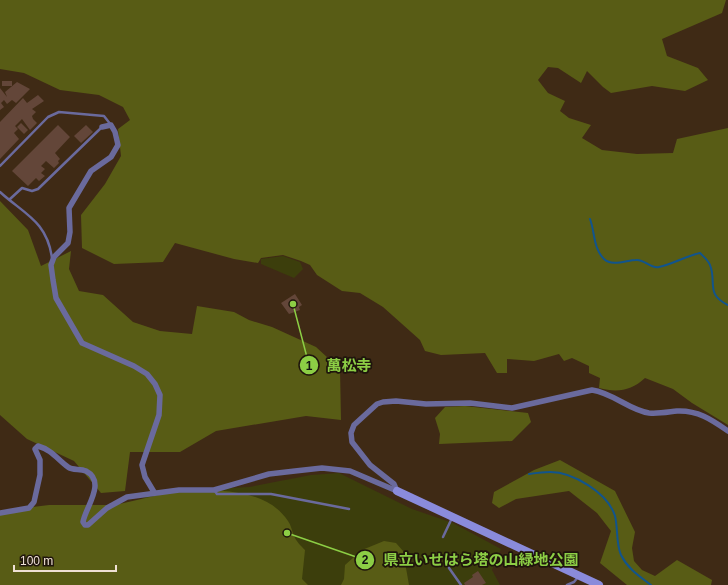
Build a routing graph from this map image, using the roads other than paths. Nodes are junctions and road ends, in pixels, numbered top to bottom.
1 (111, 125) junction
2 (102, 127) joint
3 (0, 166) edge
4 (0, 192) edge
5 (10, 198) junction
6 (53, 260) junction
7 (728, 431) edge
8 (214, 490) junction
9 (154, 492) junction
10 (397, 492) junction
11 (349, 509) dead end
12 (0, 513) edge
13 (452, 516) junction
14 (443, 537) dead end
15 (449, 565) dead end
16 (579, 575) junction
17 (461, 585) edge
18 (567, 585) edge
19 (599, 585) edge

1 - 2 street
1 - 3 lane
1 - 6 street
2 - 5 lane
4 - 5 lane
5 - 6 lane
6 - 9 street
7 - 10 street
8 - 9 street
8 - 10 street
8 - 11 lane
9 - 12 street
10 - 13 street
13 - 14 lane
13 - 16 street
15 - 17 lane
16 - 18 lane
16 - 19 street

